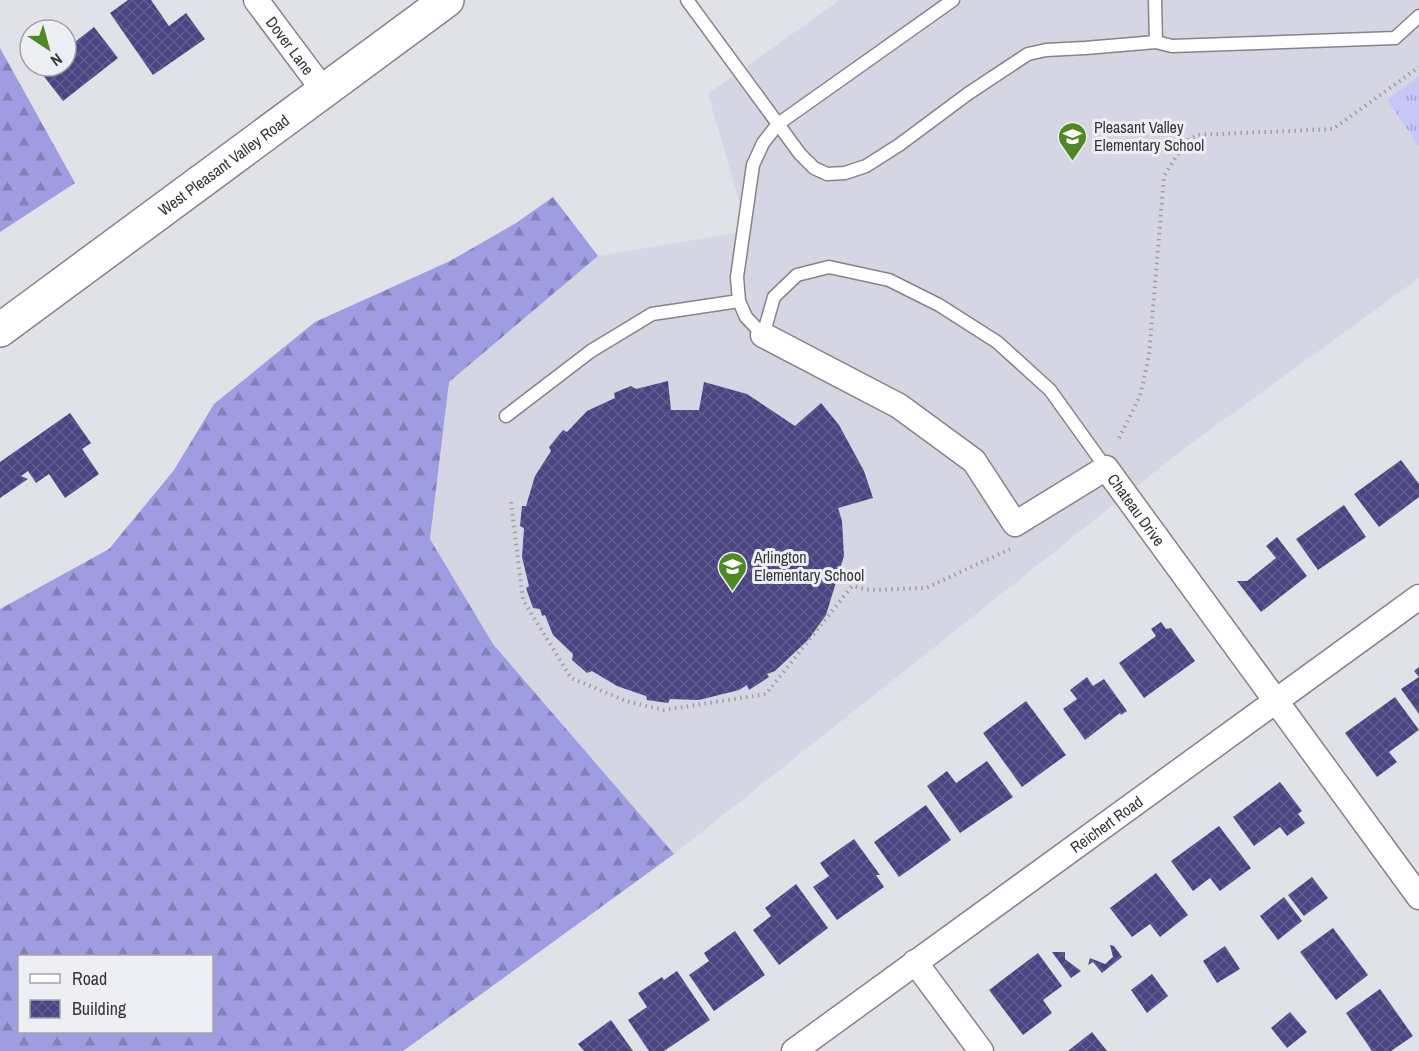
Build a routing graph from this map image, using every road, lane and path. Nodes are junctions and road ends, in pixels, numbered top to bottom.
1 (256, 0) edge
2 (447, 0) edge
3 (687, 0) edge
4 (953, 0) edge
5 (1155, 0) edge
6 (1419, 16) edge
7 (1156, 42) junction
8 (1419, 67) edge
9 (324, 91) junction
10 (778, 124) junction
11 (739, 301) junction
12 (0, 330) edge
13 (763, 335) junction
14 (506, 416) dead end
15 (1119, 438) dead end
16 (1106, 468) junction
17 (511, 502) dead end
18 (1016, 545) dead end
19 (1419, 597) edge
20 (1276, 699) junction
21 (1419, 897) edge
22 (915, 962) junction
23 (794, 1051) edge
24 (981, 1051) edge

1 - 9 street, Dover Lane
2 - 9 main road, West Pleasant Valley Road
3 - 10 lane
4 - 10 lane
5 - 7 lane
6 - 7 lane
7 - 10 lane
8 - 15 path
9 - 12 main road, West Pleasant Valley Road
10 - 11 lane
11 - 13 lane
11 - 14 lane
13 - 16 street, Chateau Drive
13 - 16 lane
16 - 20 street, Chateau Drive
17 - 18 path
19 - 20 street, Reichert Road
20 - 21 street, Chateau Drive
20 - 22 street, Reichert Road
22 - 23 street, Reichert Road
22 - 24 street

